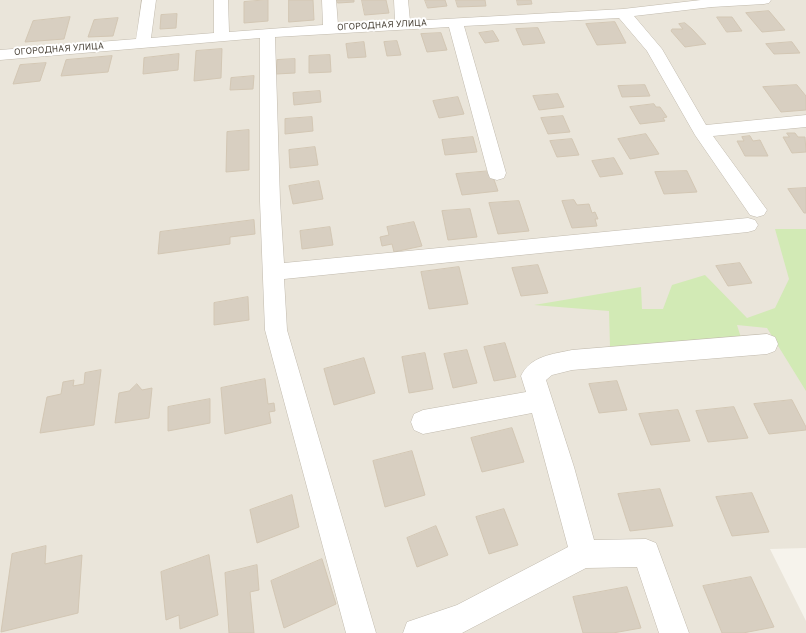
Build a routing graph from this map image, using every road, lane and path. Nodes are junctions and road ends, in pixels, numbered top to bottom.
1 (149, 0) edge
2 (221, 0) edge
3 (329, 0) edge
4 (401, 0) edge
5 (764, 0) edge
6 (623, 13) junction
7 (455, 22) junction
8 (403, 25) junction
9 (331, 29) junction
10 (267, 33) junction
11 (222, 37) junction
12 (143, 44) junction
13 (0, 55) edge
14 (806, 121) edge
15 (701, 131) junction
16 (497, 172) dead end
17 (274, 272) junction
18 (767, 344) dead end
19 (537, 388) junction
20 (423, 422) dead end
21 (584, 554) junction
22 (361, 633) edge
23 (418, 633) edge
24 (674, 633) edge

1 - 12 street
2 - 11 street
3 - 9 street
4 - 8 street
5 - 6 street, ОГОРОДНАЯ УЛИЦА
6 - 7 street, ОГОРОДНАЯ УЛИЦА
6 - 15 street
7 - 8 street, ОГОРОДНАЯ УЛИЦА
7 - 16 street
8 - 9 street, ОГОРОДНАЯ УЛИЦА
9 - 10 street, ОГОРОДНАЯ УЛИЦА
10 - 11 street, ОГОРОДНАЯ УЛИЦА
10 - 17 street
11 - 12 street, ОГОРОДНАЯ УЛИЦА
12 - 13 street, ОГОРОДНАЯ УЛИЦА
14 - 15 street
15 - 17 street
17 - 22 street
18 - 19 street
19 - 20 street
19 - 21 street
21 - 23 street
21 - 24 street

